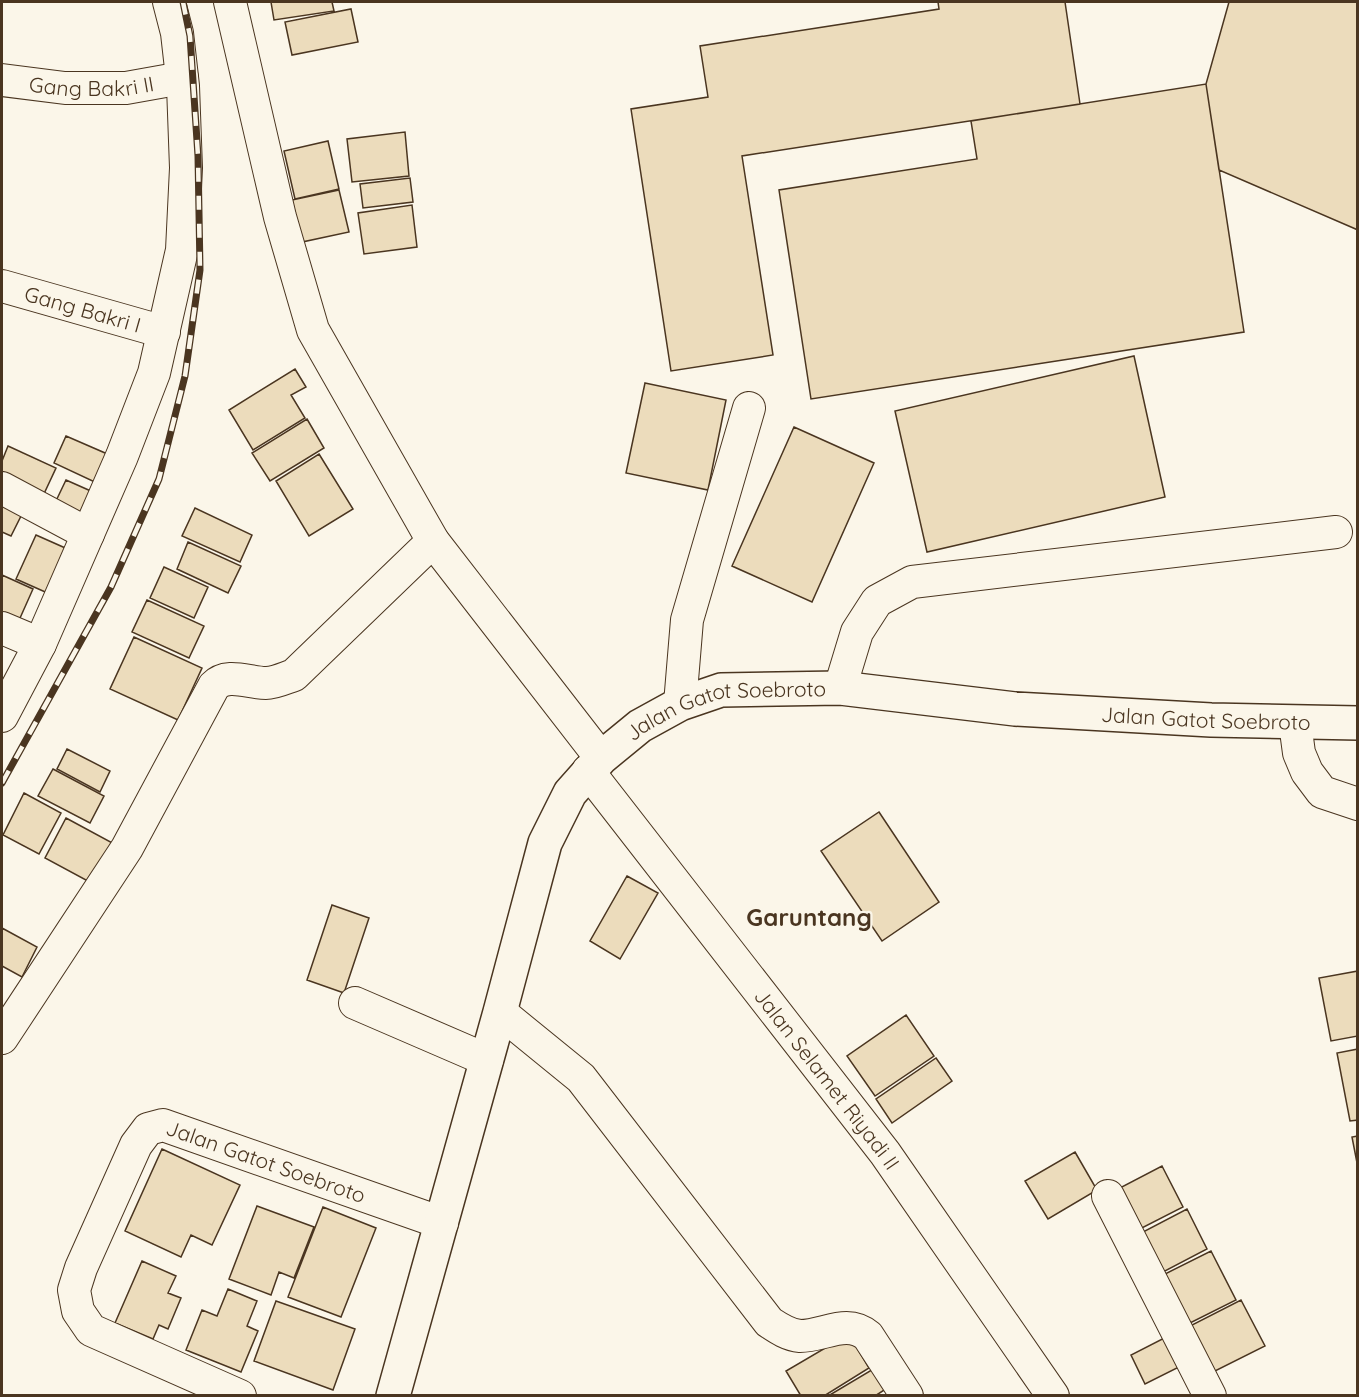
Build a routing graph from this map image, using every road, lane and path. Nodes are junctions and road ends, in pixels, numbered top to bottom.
1 (169, 2) edge
2 (230, 2) edge
3 (182, 78) junction
4 (2, 80) edge
5 (2, 286) edge
6 (164, 332) junction
7 (749, 408) dead end
8 (2, 488) edge
9 (1336, 532) dead end
10 (88, 534) junction
11 (433, 541) junction
12 (2, 628) edge
13 (40, 644) junction
14 (840, 688) junction
15 (680, 704) junction
16 (2, 716) edge
17 (1295, 723) junction
18 (1358, 723) edge
19 (595, 764) junction
20 (1358, 804) edge
21 (355, 1003) dead end
22 (500, 1012) junction
23 (2, 1038) edge
24 (487, 1060) junction
25 (1107, 1196) dead end
26 (442, 1223) junction
27 (240, 1395) edge
28 (393, 1395) edge
29 (907, 1395) edge
30 (1053, 1395) edge
31 (1210, 1395) edge

1 - 3 street
2 - 11 street, Jalan Selamet Riyadi II
3 - 4 street, Gang Bakri II
3 - 6 street
5 - 6 street, Gang Bakri I
6 - 10 street
7 - 15 street
8 - 10 street
9 - 14 street
10 - 13 street
11 - 19 street, Jalan Selamet Riyadi II
11 - 23 street
12 - 13 street
13 - 16 street
14 - 15 main road, Jalan Gatot Soebroto
14 - 17 main road, Jalan Gatot Soebroto
15 - 19 main road, Jalan Gatot Soebroto
17 - 18 main road, Jalan Gatot Soebroto
17 - 20 street
19 - 22 main road, Jalan Gatot Soebroto
19 - 30 street, Jalan Selamet Riyadi II
21 - 24 street
22 - 24 main road, Jalan Gatot Soebroto
22 - 29 street
24 - 26 main road, Jalan Gatot Soebroto
25 - 31 street
26 - 27 street, Jalan Gatot Soebroto
26 - 28 main road, Jalan Gatot Soebroto

